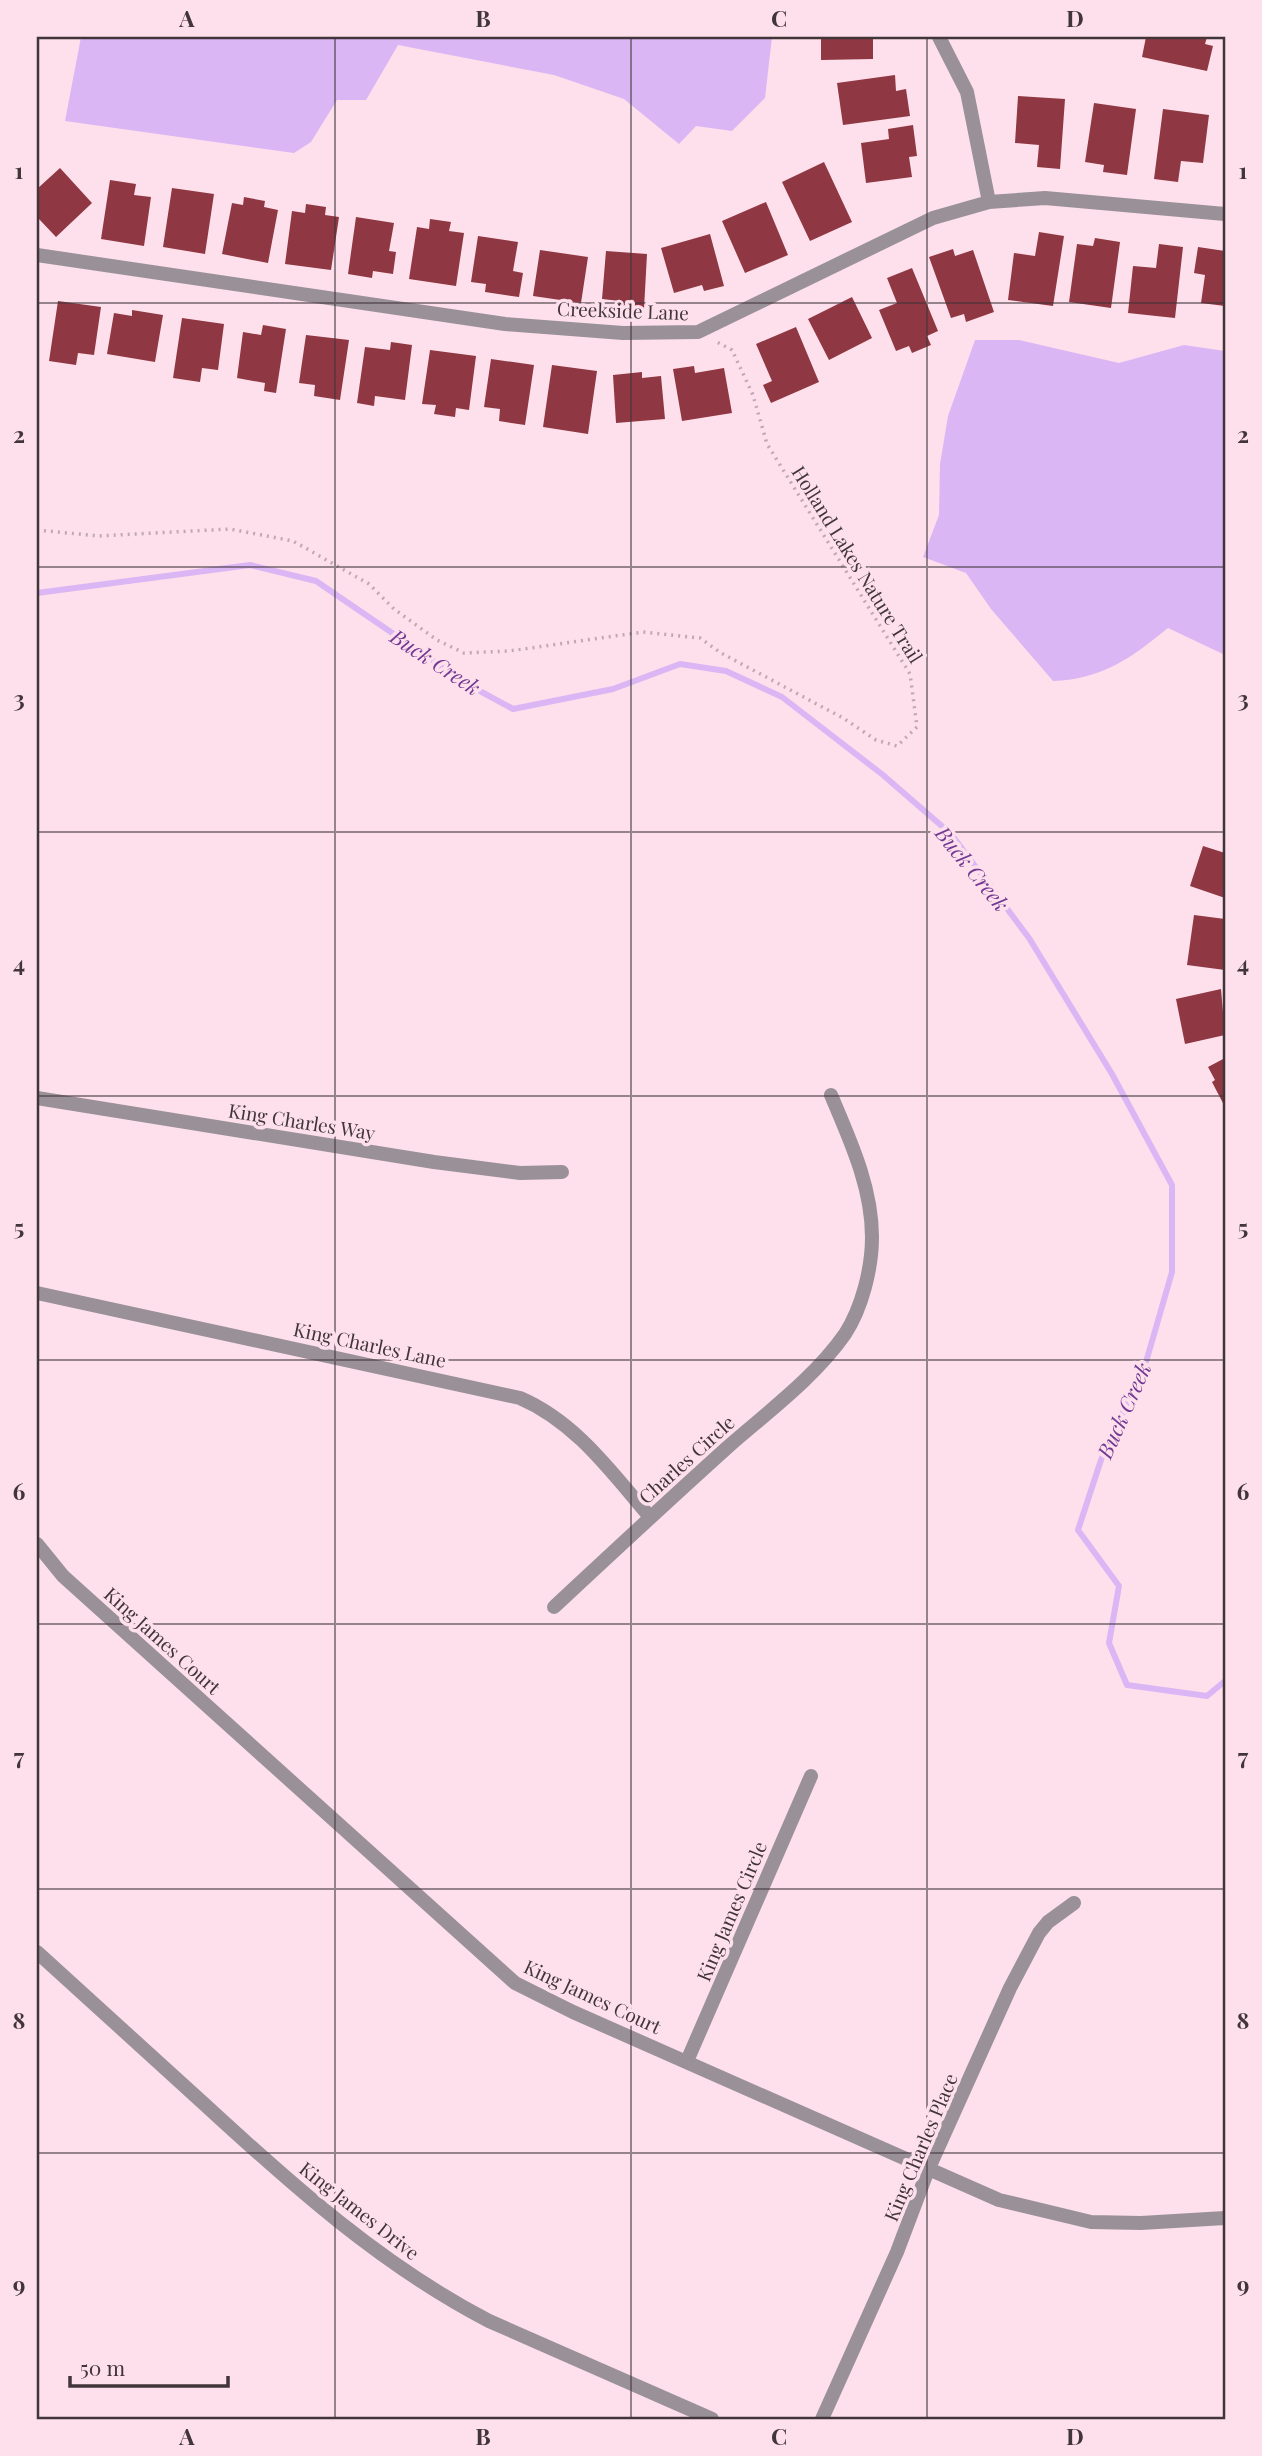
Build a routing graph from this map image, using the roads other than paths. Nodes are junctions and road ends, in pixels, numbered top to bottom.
1 (939, 37) edge
2 (989, 202) junction
3 (1225, 214) edge
4 (37, 255) edge
5 (831, 1095) dead end
6 (37, 1098) edge
7 (562, 1172) dead end
8 (38, 1296) edge
9 (650, 1517) junction
10 (37, 1544) edge
11 (554, 1607) dead end
12 (811, 1776) dead end
13 (1074, 1903) dead end
14 (37, 1952) edge
15 (687, 2061) junction
16 (928, 2170) junction
17 (1225, 2218) edge
18 (712, 2419) edge
19 (822, 2419) edge

1 - 2 street
2 - 3 street, Creekside Lane
2 - 4 street, Creekside Lane
5 - 9 street, Charles Circle
6 - 7 street, King Charles Way
8 - 9 street, King Charles Lane
9 - 11 street, Charles Circle
10 - 15 street, King James Court
12 - 15 street, King James Circle
13 - 16 street, King Charles Place
14 - 18 street, King James Drive
15 - 16 street, King James Court
16 - 17 street, King James Court
16 - 19 street, King Charles Place

